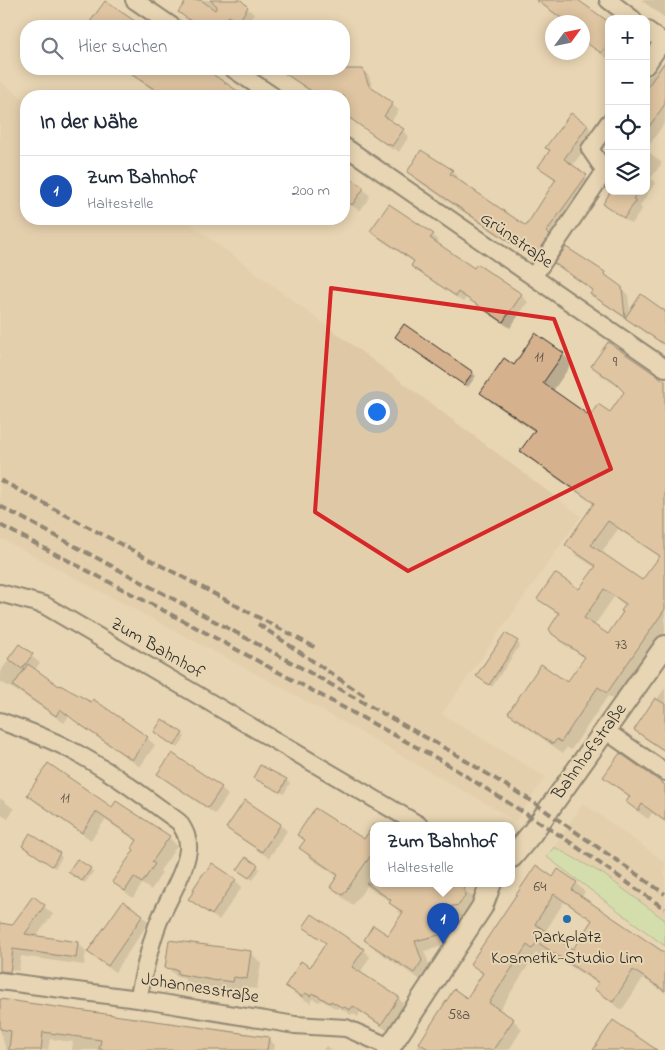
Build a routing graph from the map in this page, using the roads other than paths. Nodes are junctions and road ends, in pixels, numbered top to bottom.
1 (134, 0) edge
2 (608, 0) edge
3 (628, 15) edge
4 (163, 20) edge
5 (650, 32) edge
6 (664, 42) edge
7 (650, 61) edge
8 (242, 75) edge
9 (264, 90) edge
10 (605, 128) edge
11 (350, 150) edge
12 (533, 277) junction
13 (665, 368) edge
14 (0, 593) edge
15 (665, 646) edge
16 (0, 722) edge
17 (606, 731) junction
18 (665, 772) edge
19 (414, 822) edge
20 (515, 853) edge
21 (490, 887) edge
22 (0, 981) edge
23 (138, 999) junction
24 (389, 1049) edge

1 - 4 street
2 - 3 street
5 - 6 street
6 - 7 street
8 - 9 street
10 - 12 street
11 - 12 street, Grünstraße
12 - 13 street, Grünstraße
14 - 19 street, Zum Bahnhof
15 - 17 street, Bahnhofstraße
16 - 23 street
17 - 18 street
17 - 20 street, Bahnhofstraße
21 - 24 street
22 - 23 street, Johannesstraße
23 - 24 street, Johannesstraße

